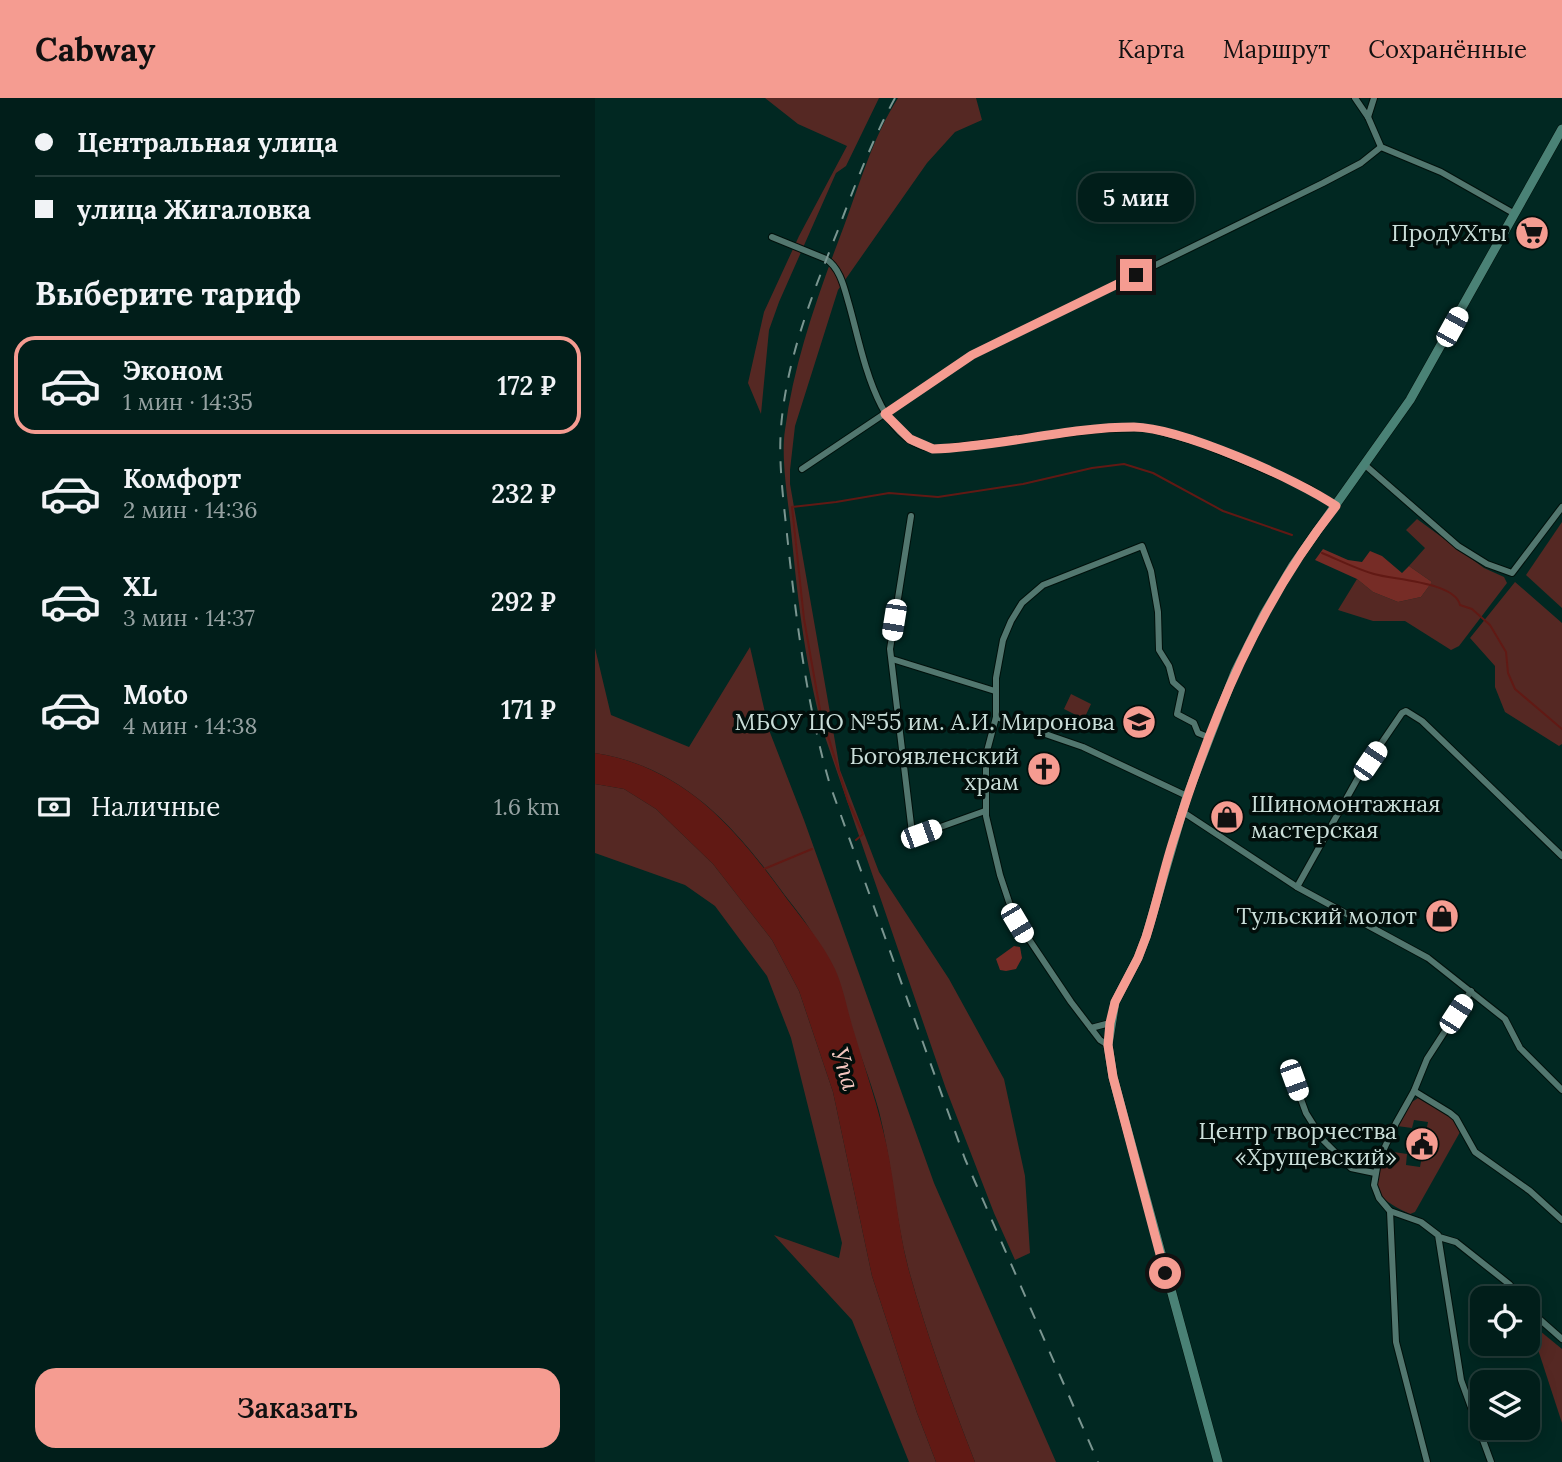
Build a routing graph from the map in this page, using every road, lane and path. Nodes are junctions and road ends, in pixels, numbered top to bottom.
1 (1355, 98) edge
2 (1374, 98) edge
3 (1368, 117) junction
4 (1562, 129) edge
5 (1381, 147) junction
6 (1515, 214) junction
7 (772, 237) dead end
8 (885, 414) junction
9 (1365, 466) junction
10 (802, 469) dead end
11 (1336, 506) junction
12 (1562, 507) edge
13 (911, 516) dead end
14 (892, 659) junction
15 (995, 691) junction
16 (996, 717) junction
17 (1208, 737) junction
18 (1187, 796) junction
19 (985, 811) junction
20 (1183, 812) junction
21 (1562, 856) edge
22 (1297, 887) junction
23 (1471, 991) junction
24 (1110, 1023) junction
25 (1091, 1028) junction
26 (1108, 1045) junction
27 (1294, 1080) dead end
28 (1562, 1090) edge
29 (1414, 1091) junction
30 (1375, 1173) junction
31 (1390, 1211) junction
32 (1562, 1220) edge
33 (1439, 1237) junction
34 (1512, 1286) edge
35 (1540, 1320) edge
36 (1562, 1339) edge
37 (1218, 1462) edge
38 (1427, 1462) edge
39 (1491, 1462) edge

1 - 3 street
2 - 3 street
3 - 5 street
4 - 6 main road
5 - 6 street
5 - 8 street
6 - 9 main road
7 - 8 street
8 - 10 street
8 - 11 street
9 - 11 main road
9 - 12 street
11 - 17 main road
13 - 14 street
14 - 15 street
14 - 19 street
15 - 16 street
15 - 17 street
16 - 18 street
16 - 19 street
17 - 18 main road
18 - 20 main road
19 - 25 street
20 - 22 street
20 - 24 main road
21 - 22 street
22 - 23 street
23 - 28 street
23 - 29 street
24 - 25 street
24 - 26 main road
25 - 26 street
26 - 37 main road
27 - 30 street
29 - 30 street
29 - 32 street
30 - 31 street
31 - 33 street
31 - 38 street
33 - 34 street
33 - 39 street
35 - 36 street

